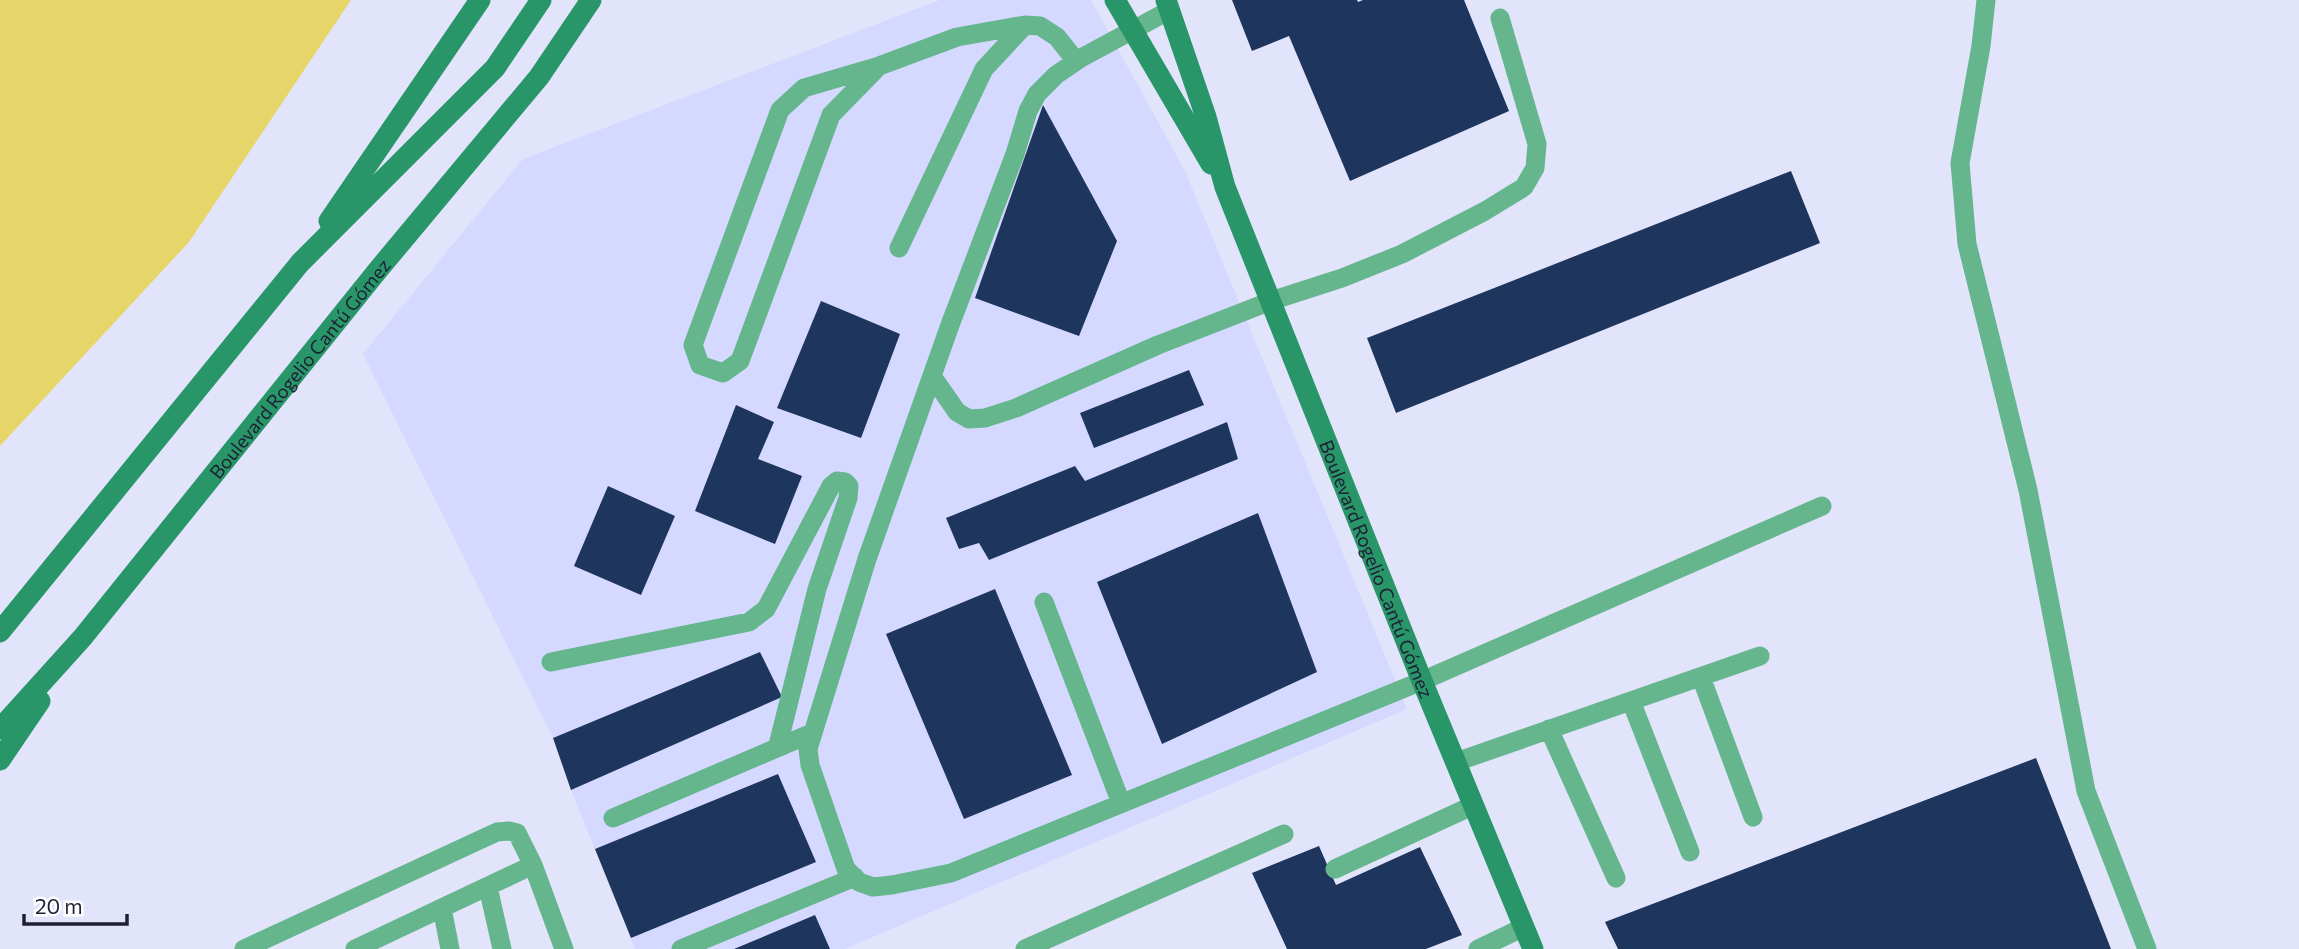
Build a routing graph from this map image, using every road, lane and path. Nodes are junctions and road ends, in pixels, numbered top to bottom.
1 (480, 0) edge
2 (541, 0) edge
3 (591, 0) edge
4 (1115, 0) edge
5 (1986, 0) edge
6 (1168, 5) edge
7 (1500, 18) dead end
8 (1025, 24) junction
9 (1132, 29) junction
10 (1076, 61) junction
11 (879, 66) junction
12 (1225, 187) junction
13 (899, 248) dead end
14 (300, 263) junction
15 (1271, 301) junction
16 (932, 376) junction
17 (1822, 506) dead end
18 (69, 546) junction
19 (1044, 602) dead end
20 (0, 614) edge
21 (0, 632) edge
22 (83, 638) junction
23 (1760, 656) dead end
24 (551, 662) dead end
25 (1701, 677) junction
26 (1422, 681) junction
27 (1631, 701) junction
28 (0, 729) edge
29 (1549, 729) junction
30 (812, 733) junction
31 (778, 745) junction
32 (0, 760) edge
33 (1456, 762) junction
34 (1121, 803) junction
35 (1474, 805) junction
36 (1753, 817) dead end
37 (613, 818) dead end
38 (1284, 834) dead end
39 (1690, 852) dead end
40 (533, 865) junction
41 (1335, 869) dead end
42 (855, 877) junction
43 (1616, 878) dead end
44 (488, 887) junction
45 (442, 908) junction
46 (1524, 926) junction
47 (1061, 942) edge
48 (244, 949) edge
49 (355, 949) edge
50 (450, 949) edge
51 (502, 949) edge
52 (564, 949) edge
53 (681, 949) edge
54 (1026, 949) edge
55 (1478, 949) edge
56 (1533, 949) edge
57 (2147, 949) edge

1 - 14 main road
2 - 14 main road
3 - 22 main road, Boulevard Rogelio Cantú Gómez
4 - 9 main road, Boulevard Rogelio Cantú Gómez
5 - 57 lane
6 - 9 lane
6 - 12 main road, Boulevard Rogelio Cantú Gómez
7 - 15 lane
8 - 10 lane
8 - 11 lane
8 - 13 lane
9 - 10 lane
9 - 12 main road, Boulevard Rogelio Cantú Gómez
10 - 16 lane
11 - 11 lane
12 - 15 main road, Boulevard Rogelio Cantú Gómez
14 - 18 main road
15 - 16 lane
15 - 26 main road, Boulevard Rogelio Cantú Gómez
16 - 30 lane
17 - 26 lane
18 - 20 main road
18 - 21 main road
19 - 34 lane
22 - 28 main road, Boulevard Rogelio Cantú Gómez
22 - 32 main road
23 - 25 lane
24 - 31 lane
25 - 27 lane
25 - 36 lane
26 - 33 main road, Boulevard Rogelio Cantú Gómez
26 - 34 lane
27 - 29 lane
27 - 39 lane
29 - 33 lane
29 - 43 lane
30 - 31 lane
30 - 42 lane
31 - 37 lane
33 - 35 main road, Boulevard Rogelio Cantú Gómez
34 - 42 lane
35 - 41 lane
35 - 46 main road, Boulevard Rogelio Cantú Gómez
38 - 47 lane
40 - 44 lane
40 - 48 lane
40 - 52 lane
42 - 53 lane
44 - 45 lane
44 - 51 lane
45 - 49 lane
45 - 50 lane
46 - 55 lane
46 - 56 main road, Boulevard Rogelio Cantú Gómez
47 - 54 lane

